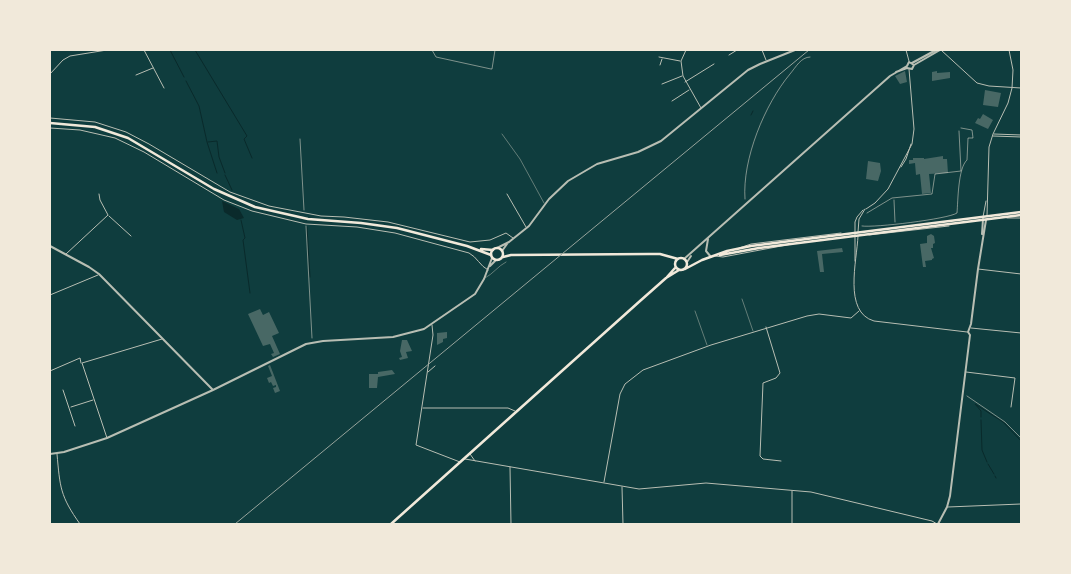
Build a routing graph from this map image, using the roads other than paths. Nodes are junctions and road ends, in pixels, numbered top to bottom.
1 (107, 50) edge
2 (144, 50) edge
3 (686, 50) edge
4 (737, 50) edge
5 (762, 50) edge
6 (795, 50) edge
7 (906, 50) edge
8 (936, 50) edge
9 (941, 50) edge
10 (1009, 50) edge
11 (731, 51) edge
12 (729, 55) dead end
13 (659, 57) dead end
14 (662, 58) junction
15 (681, 61) junction
16 (766, 61) junction
17 (912, 63) junction
18 (714, 64) dead end
19 (660, 65) dead end
20 (153, 68) junction
21 (908, 68) junction
22 (50, 74) edge
23 (136, 75) dead end
24 (682, 76) junction
25 (685, 82) junction
26 (662, 84) dead end
27 (164, 88) dead end
28 (1012, 88) junction
29 (1021, 88) edge
30 (690, 90) junction
31 (672, 101) dead end
32 (702, 108) junction
33 (50, 118) edge
34 (50, 123) edge
35 (50, 128) edge
36 (502, 134) dead end
37 (993, 135) junction
38 (1020, 136) edge
39 (99, 194) dead end
40 (507, 194) dead end
41 (545, 204) junction
42 (108, 215) junction
43 (1021, 215) edge
44 (985, 218) junction
45 (526, 228) junction
46 (856, 234) junction
47 (130, 236) dead end
48 (513, 238) junction
49 (708, 239) junction
50 (509, 242) junction
51 (50, 246) edge
52 (467, 246) junction
53 (497, 248) junction
54 (493, 250) junction
55 (503, 251) junction
56 (65, 254) junction
57 (510, 255) junction
58 (492, 256) junction
59 (668, 256) junction
60 (503, 257) junction
61 (713, 257) junction
62 (678, 259) junction
63 (496, 260) junction
64 (506, 262) dead end
65 (686, 262) junction
66 (695, 263) junction
67 (675, 266) junction
68 (488, 269) junction
69 (685, 269) junction
70 (978, 269) junction
71 (679, 270) junction
72 (99, 274) junction
73 (1021, 274) edge
74 (666, 278) junction
75 (484, 279) junction
76 (50, 295) edge
77 (742, 299) dead end
78 (695, 311) dead end
79 (859, 311) junction
80 (431, 325) junction
81 (766, 327) junction
82 (970, 328) junction
83 (753, 331) junction
84 (968, 332) junction
85 (1021, 333) edge
86 (163, 338) junction
87 (707, 346) junction
88 (83, 357) dead end
89 (80, 358) junction
90 (82, 363) junction
91 (436, 366) dead end
92 (50, 370) edge
93 (427, 372) junction
94 (966, 372) junction
95 (63, 390) dead end
96 (213, 390) junction
97 (94, 400) junction
98 (69, 408) junction
99 (423, 408) junction
100 (1011, 408) dead end
101 (516, 412) junction
102 (76, 426) dead end
103 (108, 438) junction
104 (50, 454) edge
105 (57, 454) junction
106 (470, 454) junction
107 (464, 458) junction
108 (476, 461) junction
109 (781, 461) dead end
110 (460, 462) junction
111 (510, 467) junction
112 (604, 483) junction
113 (622, 486) junction
114 (792, 490) junction
115 (1021, 504) edge
116 (947, 507) junction
117 (80, 524) edge
118 (390, 524) edge
119 (511, 524) edge
120 (623, 524) edge
121 (792, 524) edge
122 (938, 524) edge

1 - 22 street
2 - 20 street
3 - 15 street
4 - 11 street
5 - 16 street
6 - 16 street
7 - 17 street
8 - 17 street
9 - 17 street
9 - 28 street
10 - 28 street
11 - 12 street
13 - 14 street
14 - 15 street
14 - 19 street
15 - 24 street
16 - 32 street
17 - 21 street
17 - 21 street
18 - 25 street
20 - 23 street
20 - 27 street
21 - 46 street
21 - 49 street
24 - 25 street
24 - 26 street
25 - 30 street
28 - 29 street
28 - 37 street
30 - 31 street
30 - 32 street
32 - 41 street
33 - 48 street
34 - 52 main road
35 - 68 street
36 - 41 lane
37 - 38 street
37 - 44 street
39 - 42 street
40 - 45 street
41 - 45 street
42 - 47 street
42 - 56 street
43 - 44 main road
43 - 44 main road
44 - 46 main road
44 - 46 main road
44 - 70 street
45 - 48 street
46 - 61 main road
46 - 61 main road
46 - 79 street
48 - 50 street
49 - 61 street
49 - 65 street
50 - 53 street
50 - 55 street
51 - 56 street
52 - 54 main road
52 - 58 main road
53 - 54 main road
53 - 55 main road
54 - 58 main road
55 - 57 main road
55 - 60 main road
56 - 72 street
57 - 59 main road
57 - 60 main road
58 - 63 main road
58 - 68 street
59 - 62 main road
59 - 67 main road
60 - 63 main road
61 - 66 main road
62 - 65 main road
62 - 67 main road
63 - 68 street
64 - 75 lane
65 - 66 main road
65 - 69 main road
66 - 69 main road
67 - 71 main road
67 - 74 main road
68 - 75 street
69 - 71 main road
70 - 73 street
70 - 82 street
71 - 74 main road
72 - 76 street
72 - 86 street
74 - 101 main road
75 - 80 street
77 - 83 lane
78 - 87 lane
79 - 81 street
79 - 84 street
80 - 93 street
80 - 96 street
81 - 83 street
81 - 109 street
82 - 84 street
82 - 85 street
83 - 87 street
84 - 94 street
86 - 90 street
86 - 96 street
87 - 112 street
88 - 89 street
89 - 90 street
89 - 92 street
90 - 97 street
91 - 93 street
93 - 99 street
94 - 100 street
94 - 116 street
95 - 98 street
96 - 103 street
97 - 98 street
97 - 103 street
98 - 102 street
99 - 101 street
99 - 110 street
101 - 106 main road
103 - 105 street
104 - 105 street
105 - 117 street
106 - 107 main road
106 - 108 street
107 - 108 street
107 - 110 main road
108 - 111 street
110 - 118 main road
111 - 112 street
111 - 119 street
112 - 113 street
113 - 114 street
113 - 120 street
114 - 121 street
114 - 122 street
115 - 116 street
116 - 122 street

